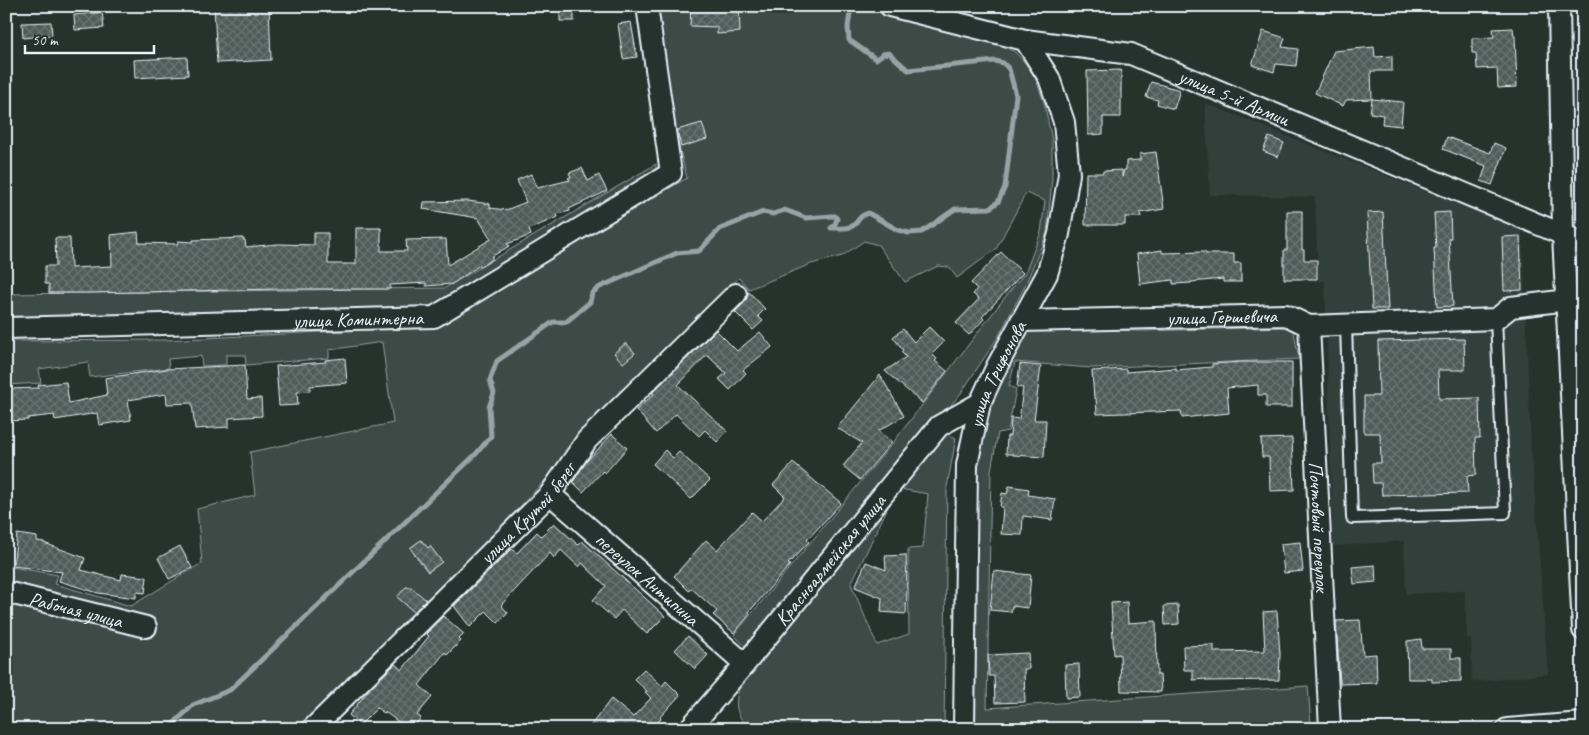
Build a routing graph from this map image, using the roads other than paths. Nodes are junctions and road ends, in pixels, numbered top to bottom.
1 (647, 6) edge
2 (1559, 6) edge
3 (896, 7) edge
4 (1025, 40) junction
5 (1563, 235) junction
6 (1583, 243) edge
7 (736, 294) dead end
8 (1567, 300) junction
9 (1496, 319) junction
10 (1021, 321) junction
11 (1346, 325) junction
12 (1309, 326) junction
13 (6, 328) edge
14 (980, 403) junction
15 (550, 494) junction
16 (6, 592) edge
17 (146, 627) dead end
18 (1583, 630) edge
19 (745, 664) junction
20 (1583, 723) edge
21 (312, 729) edge
22 (690, 729) edge
23 (964, 729) edge
24 (1330, 729) edge
25 (1507, 729) edge

1 - 13 street, улица Коминтерна
2 - 5 street
3 - 4 street, улица 5-й Армии
4 - 5 street, улица 5-й Армии
4 - 10 street, улица Трифонова
5 - 6 street
5 - 8 street
7 - 15 street, улица Крутой берег
8 - 9 street, улица Гершевича
8 - 18 street
9 - 11 street, улица Гершевича
9 - 11 lane
10 - 12 street, улица Гершевича
10 - 14 street, улица Трифонова
11 - 12 street, улица Гершевича
12 - 24 street, Почтовый переулок
14 - 19 street, Красноармейская улица
14 - 23 street, улица Трифонова
15 - 19 street, переулок Антипина
15 - 21 street, улица Крутой берег
16 - 17 street, Рабочая улица
19 - 22 street, Красноармейская улица
20 - 25 street

